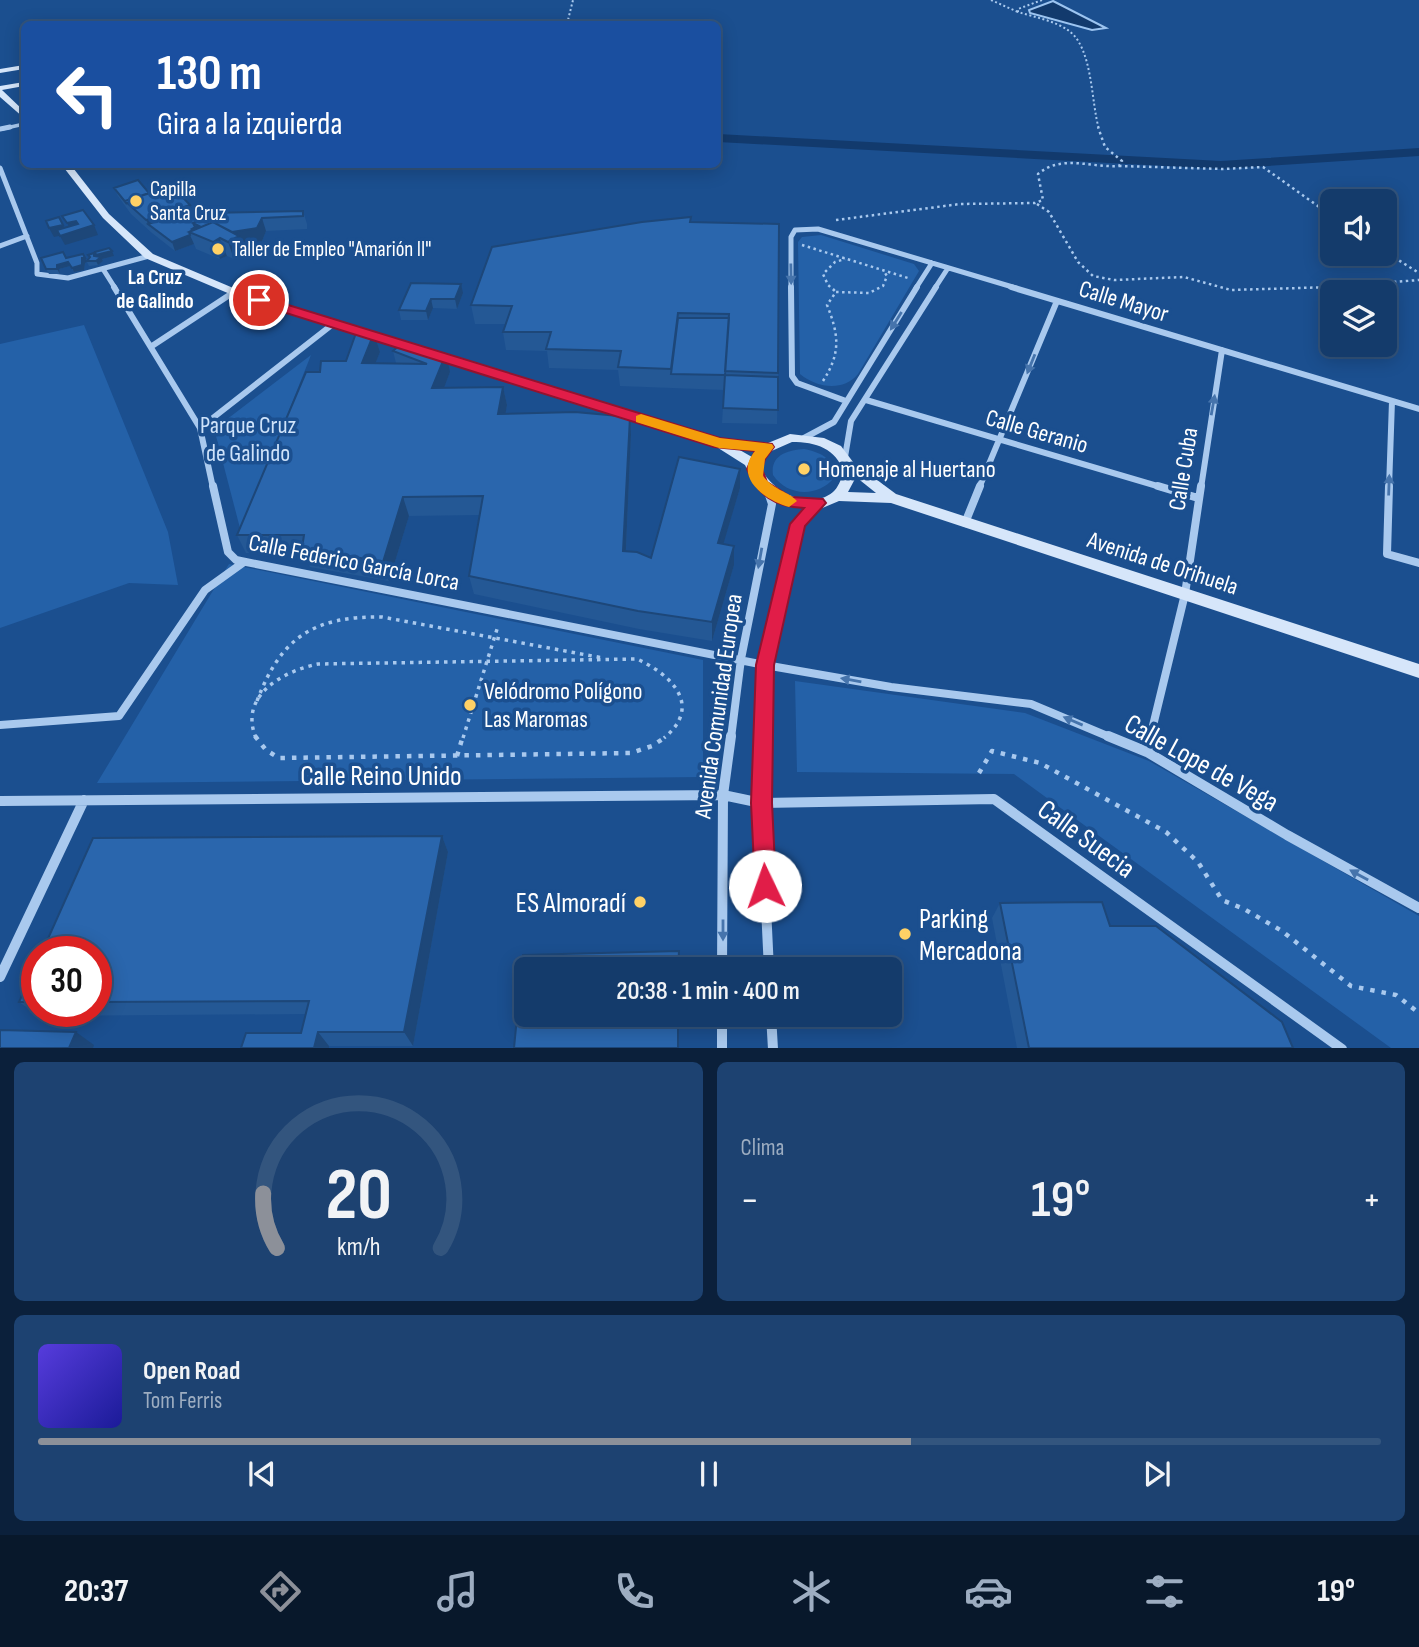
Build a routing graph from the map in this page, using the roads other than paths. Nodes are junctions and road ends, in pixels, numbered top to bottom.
1 (0, 59) edge
2 (21, 66) edge
3 (21, 67) edge
4 (0, 71) edge
5 (21, 85) edge
6 (0, 90) edge
7 (21, 112) edge
8 (21, 125) edge
9 (0, 129) edge
10 (0, 168) edge
11 (68, 168) edge
12 (27, 236) junction
13 (0, 246) edge
14 (149, 256) junction
15 (932, 263) junction
16 (948, 268) junction
17 (103, 269) junction
18 (234, 292) junction
19 (1057, 300) junction
20 (333, 324) junction
21 (152, 346) junction
22 (1222, 350) junction
23 (866, 400) junction
24 (846, 401) junction
25 (1392, 401) junction
26 (1419, 409) edge
27 (200, 428) junction
28 (804, 438) junction
29 (1001, 440) junction
30 (719, 443) junction
31 (767, 447) junction
32 (847, 461) junction
33 (754, 469) junction
34 (768, 492) junction
35 (836, 496) junction
36 (892, 498) junction
37 (1198, 498) junction
38 (818, 503) junction
39 (965, 523) junction
40 (244, 562) junction
41 (1419, 563) edge
42 (1185, 594) junction
43 (741, 659) junction
44 (765, 665) junction
45 (1419, 671) edge
46 (0, 724) edge
47 (1147, 752) junction
48 (723, 795) junction
49 (0, 800) edge
50 (84, 800) junction
51 (761, 803) junction
52 (1419, 908) edge
53 (722, 957) edge
54 (768, 957) edge
55 (0, 977) edge
56 (722, 1027) edge
57 (772, 1027) edge
58 (722, 1048) edge
59 (773, 1048) edge
60 (1342, 1048) edge

1 - 2 main road
3 - 4 main road
5 - 6 main road
6 - 7 main road
8 - 9 street
10 - 12 street
11 - 14 main road
12 - 13 street
12 - 17 street
14 - 17 street
14 - 18 main road
15 - 16 street, Calle Mayor
15 -> 24 street
15 -> 24 street, Calle Mayor
16 - 19 street, Calle Mayor
16 - 23 street
17 - 21 street, Calle Federico García Lorca
18 - 20 main road
18 - 21 street
19 - 22 street, Calle Mayor
19 -> 29 street
20 - 27 street
20 - 30 main road
21 - 27 street, Calle Federico García Lorca
22 - 25 street, Calle Mayor
37 -> 22 street, Calle Cuba
23 - 29 street, Calle Geranio
23 - 32 street
24 - 28 street
25 - 26 street, Calle Mayor
41 -> 25 street
27 - 40 street, Calle Federico García Lorca
28 - 31 main road
28 - 32 main road
29 - 37 street, Calle Geranio
29 - 39 street
30 - 31 main road
30 - 33 main road
31 - 33 main road
32 - 35 main road
32 - 36 main road, Avenida de Orihuela
33 - 34 main road
34 - 38 main road
34 -> 43 street, Avenida Comunidad Europea
35 - 36 main road, Avenida de Orihuela
35 - 38 main road
36 - 39 main road, Avenida de Orihuela
37 - 42 street, Calle Cuba
38 - 44 street, Avenida Comunidad Europea
39 - 42 main road, Avenida de Orihuela
40 - 43 street, Calle Federico García Lorca
40 - 46 street
42 - 45 main road, Avenida de Orihuela
42 - 47 street, Calle Cuba
43 - 44 street, Calle Lope de Vega
43 - 48 street, Avenida Comunidad Europea
47 -> 44 street, Calle Lope de Vega
44 - 51 street, Avenida Comunidad Europea
52 -> 47 street, Calle Lope de Vega
48 - 50 street, Calle Reino Unido
48 - 51 street, Calle Reino Unido
48 -> 53 street, Avenida Comunidad Europea
49 - 50 street, Calle Reino Unido
50 - 55 street
51 - 54 street, Avenida Comunidad Europea
51 - 60 street, Calle Suecia
56 - 58 street
57 - 59 street

